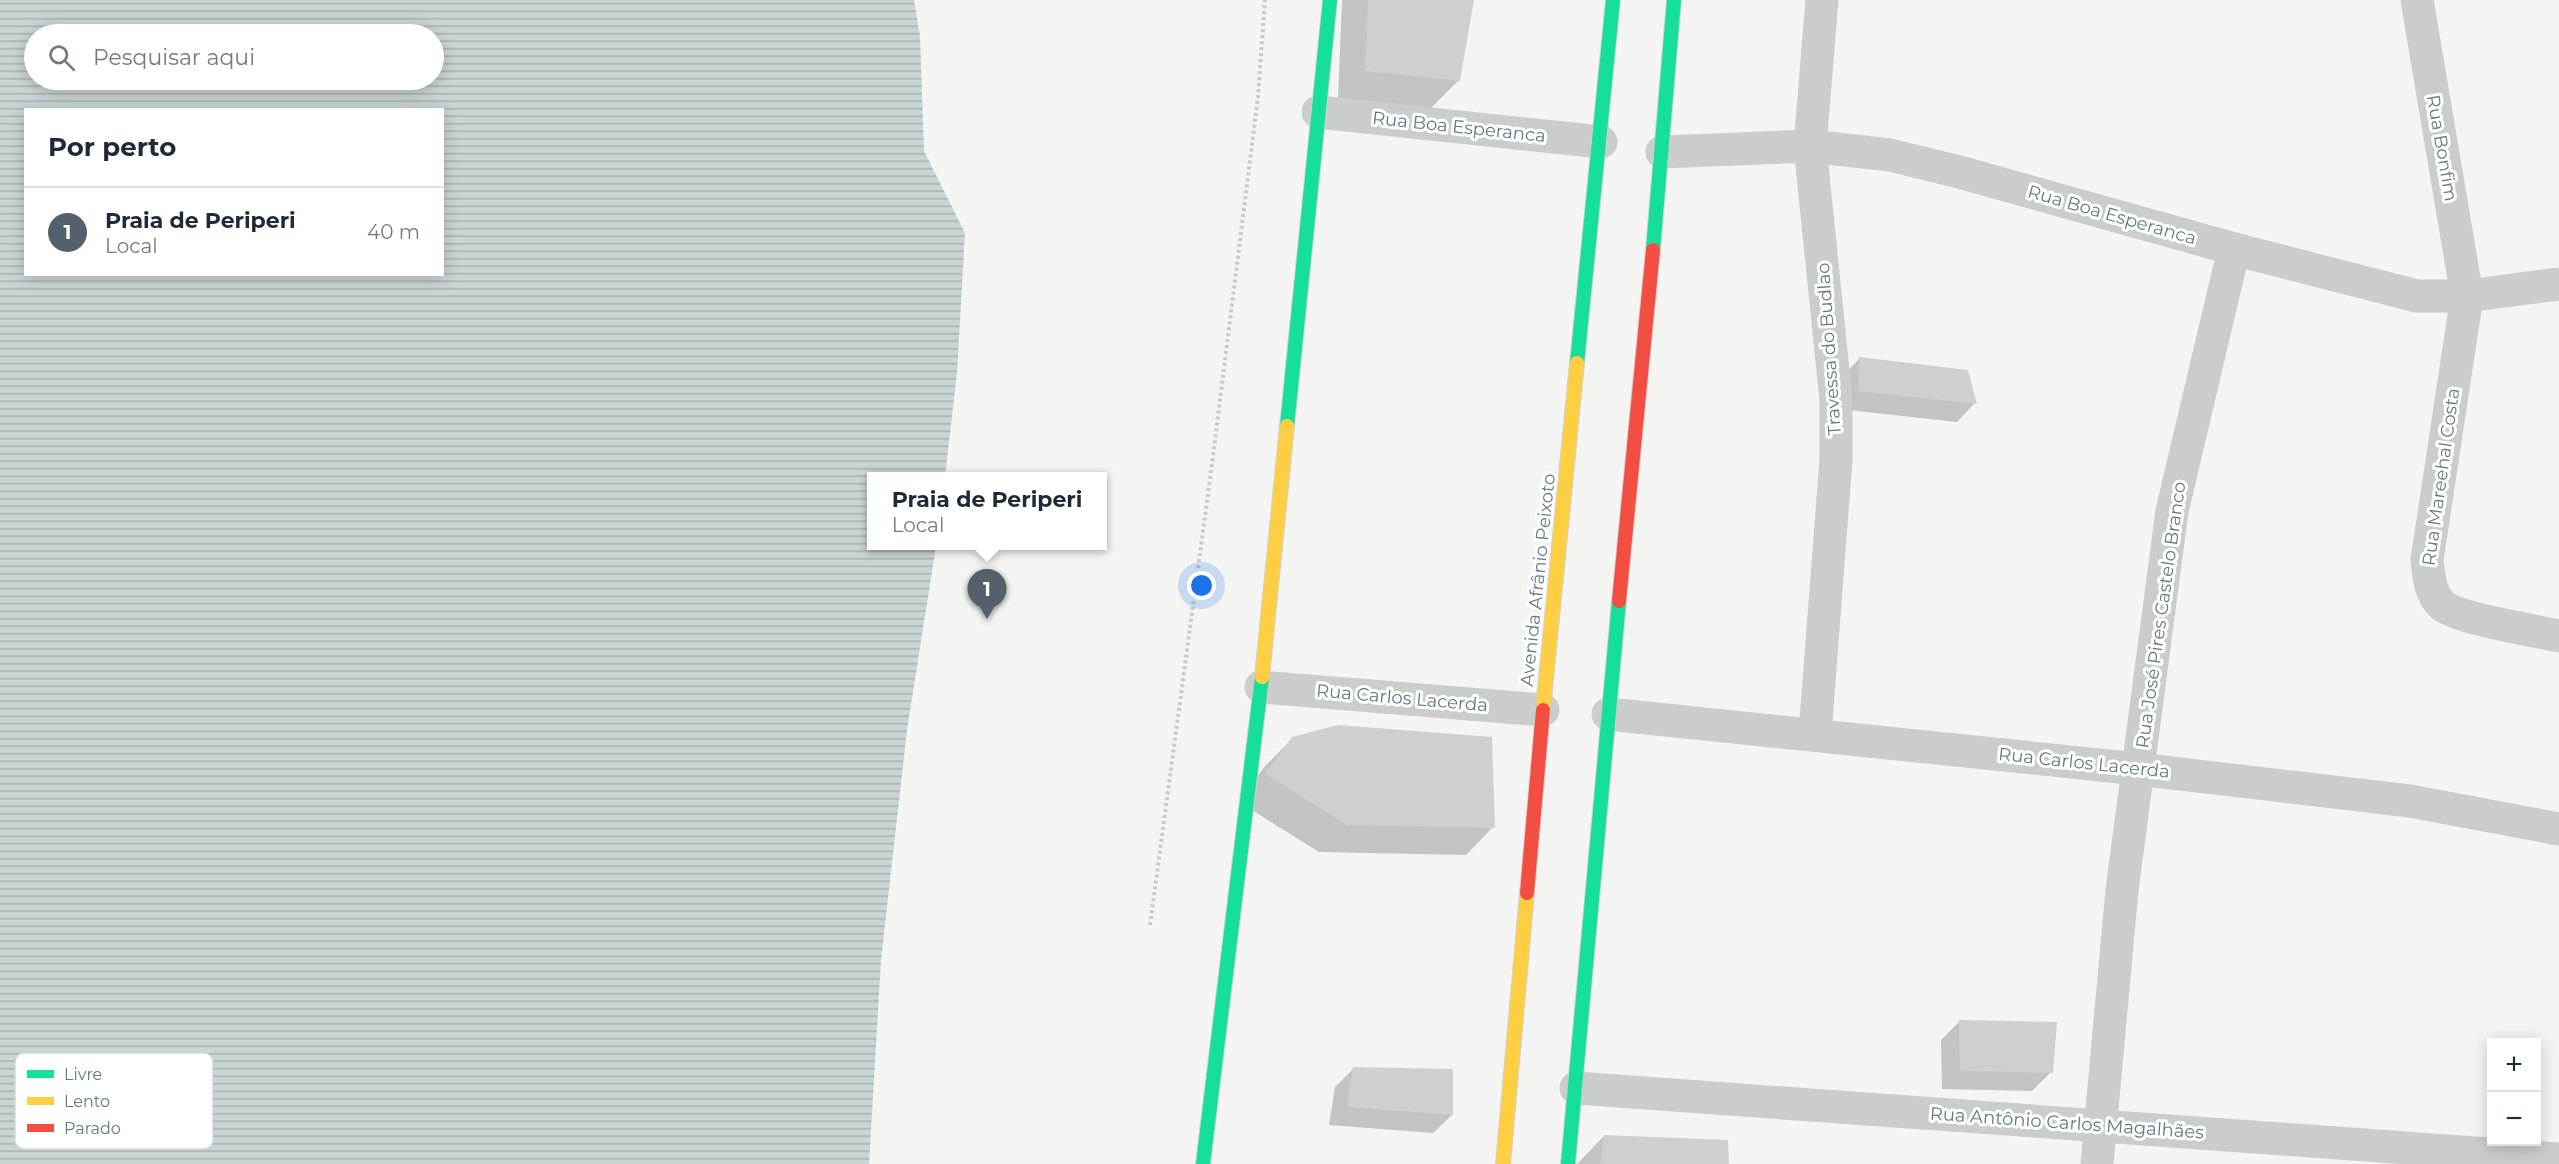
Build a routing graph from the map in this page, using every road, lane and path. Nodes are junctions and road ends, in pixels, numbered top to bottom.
1 (1264, 0) edge
2 (1330, 0) edge
3 (1613, 0) edge
4 (1674, 0) edge
5 (1822, 0) edge
6 (2417, 0) edge
7 (1318, 112) junction
8 (1600, 142) junction
9 (1810, 146) junction
10 (1662, 152) junction
11 (2234, 249) junction
12 (2559, 284) edge
13 (2467, 297) junction
14 (2559, 636) edge
15 (1261, 687) junction
16 (1544, 710) junction
17 (1608, 714) junction
18 (1815, 734) junction
19 (2138, 769) junction
20 (2559, 829) edge
21 (1150, 925) dead end
22 (1576, 1088) junction
23 (2100, 1126) junction
24 (2559, 1159) edge
25 (1203, 1164) edge
26 (1503, 1164) edge
27 (1568, 1164) edge
28 (2097, 1164) edge

1 - 21 path
2 - 7 main road
3 - 8 main road, Avenida Afrânio Peixoto
4 - 10 main road
5 - 9 street, Travessa do Budlao
6 - 13 street, Rua Bonfim
7 - 8 street, Rua Boa Esperanca
7 - 15 main road
8 - 16 main road, Avenida Afrânio Peixoto
9 - 10 street, Rua Boa Esperanca
9 - 11 street, Rua Boa Esperanca
9 - 18 street, Travessa do Budlao
10 - 17 main road
11 - 13 street, Rua Boa Esperanca
11 - 19 street, Rua José Pires Castelo Branco
12 - 13 street, Rua Boa Esperanca
13 - 14 street, Rua Mareehal Costa
15 - 16 street, Rua Carlos Lacerda
15 - 25 main road
16 - 26 main road, Avenida Afrânio Peixoto
17 - 18 street, Rua Carlos Lacerda
17 - 22 main road
18 - 19 street, Rua Carlos Lacerda
19 - 20 street, Rua Carlos Lacerda
19 - 23 street, Rua José Pires Castelo Branco
22 - 23 street, Rua Antônio Carlos Magalhães
22 - 27 main road
23 - 24 street, Rua Antônio Carlos Magalhães
23 - 28 street, Rua José Pires Castelo Branco

